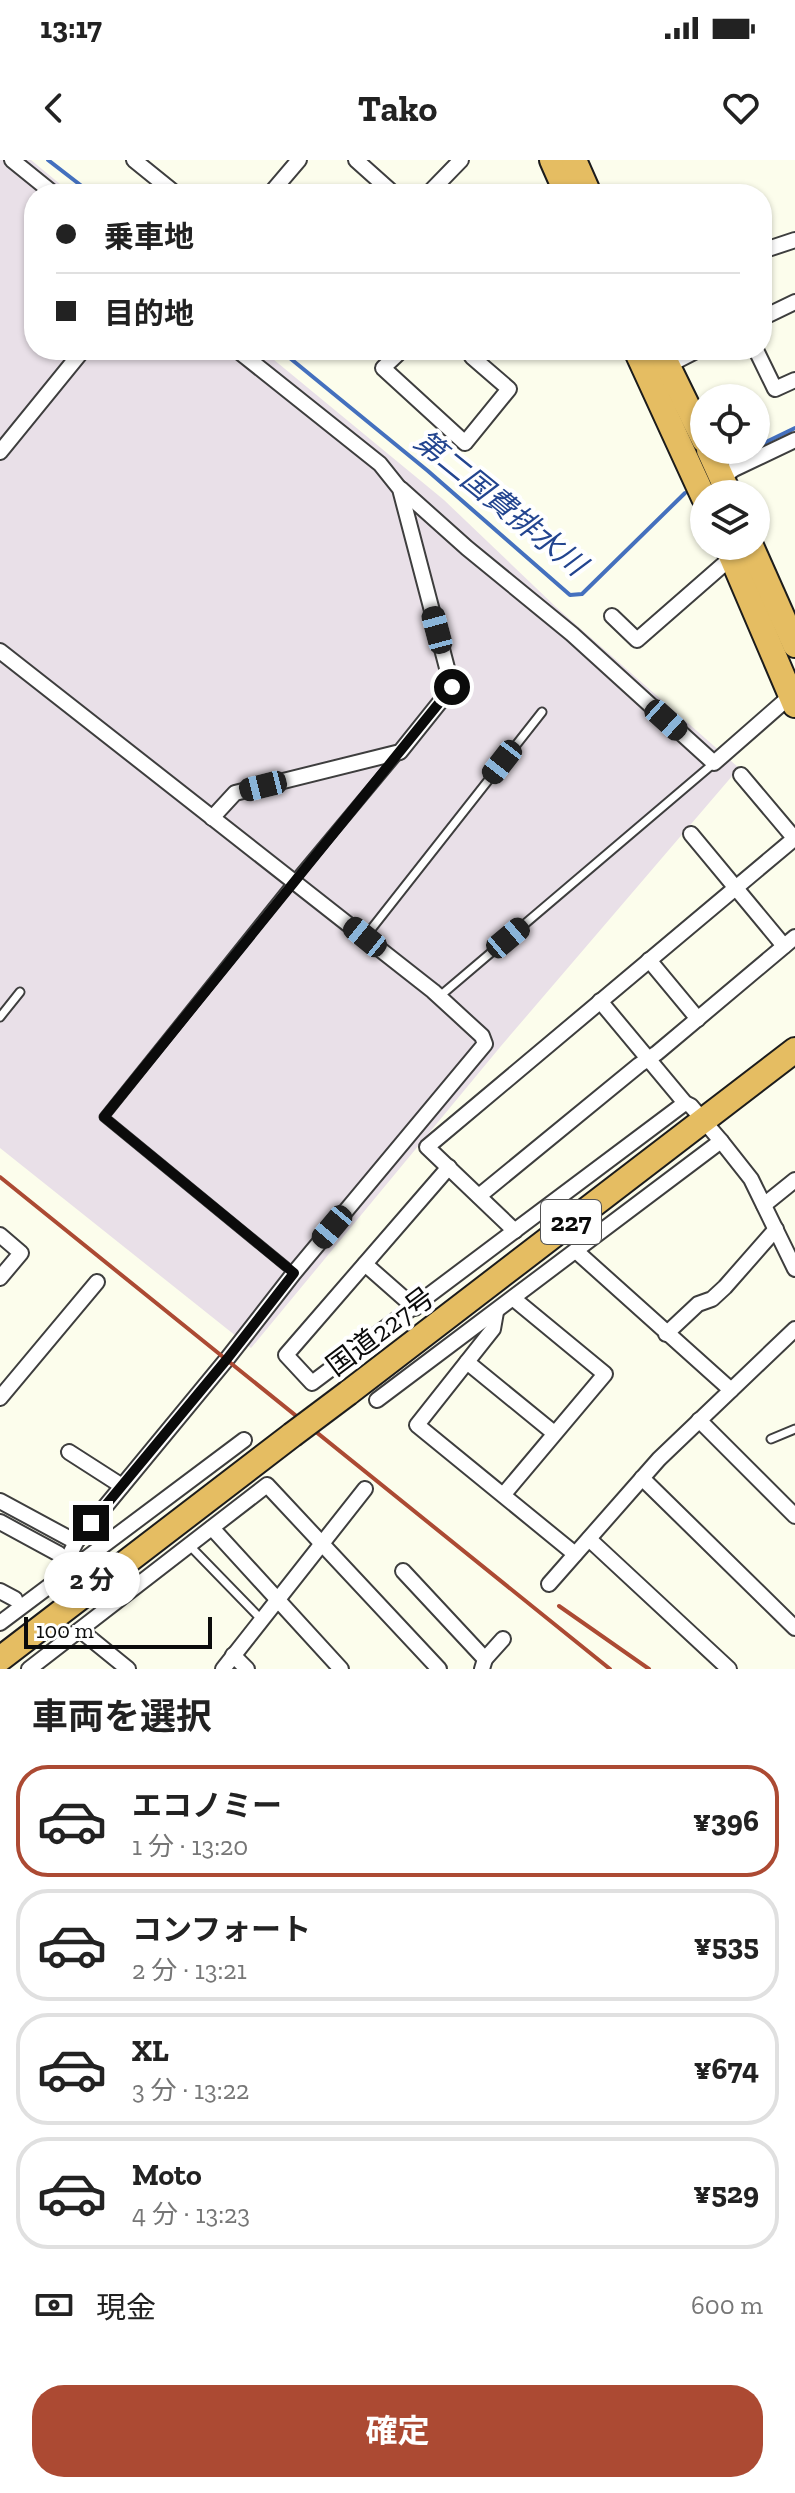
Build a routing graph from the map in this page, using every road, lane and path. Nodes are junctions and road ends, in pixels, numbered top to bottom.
1 (12, 160) edge
2 (134, 160) edge
3 (299, 160) edge
4 (356, 160) edge
5 (461, 160) edge
6 (552, 160) edge
7 (574, 160) edge
8 (42, 184) edge
9 (164, 184) edge
10 (282, 184) edge
11 (383, 184) edge
12 (438, 184) edge
13 (563, 184) edge
14 (585, 184) edge
15 (795, 240) edge
16 (772, 248) edge
17 (795, 302) edge
18 (772, 313) edge
19 (75, 360) edge
20 (250, 360) edge
21 (391, 360) edge
22 (480, 360) edge
23 (761, 360) edge
24 (659, 364) edge
25 (795, 380) edge
26 (690, 416) edge
27 (795, 440) edge
28 (0, 452) edge
29 (698, 480) edge
30 (729, 480) edge
31 (400, 489) junction
32 (726, 560) edge
33 (741, 560) edge
34 (743, 560) edge
35 (612, 616) dead end
36 (795, 645) edge
37 (0, 651) edge
38 (793, 697) edge
39 (542, 712) dead end
40 (400, 752) junction
41 (714, 763) junction
42 (741, 775) dead end
43 (212, 818) junction
44 (691, 834) dead end
45 (795, 838) edge
46 (294, 880) junction
47 (735, 887) junction
48 (365, 937) junction
49 (789, 942) edge
50 (649, 960) junction
51 (20, 992) dead end
52 (440, 996) junction
53 (600, 1001) junction
54 (0, 1017) edge
55 (698, 1019) junction
56 (795, 1050) edge
57 (648, 1059) junction
58 (685, 1103) junction
59 (704, 1121) junction
60 (721, 1141) junction
61 (449, 1167) junction
62 (795, 1180) edge
63 (479, 1196) junction
64 (764, 1205) junction
65 (776, 1229) junction
66 (515, 1231) junction
67 (0, 1235) edge
68 (576, 1251) junction
69 (365, 1264) junction
70 (795, 1269) edge
71 (294, 1273) junction
72 (0, 1278) edge
73 (97, 1282) dead end
74 (514, 1299) junction
75 (415, 1308) junction
76 (496, 1312) junction
77 (795, 1329) edge
78 (666, 1334) junction
79 (467, 1362) junction
80 (731, 1390) junction
81 (0, 1398) edge
82 (377, 1400) dead end
83 (699, 1420) junction
84 (795, 1429) edge
85 (554, 1433) junction
86 (771, 1439) dead end
87 (244, 1440) dead end
88 (69, 1452) dead end
89 (642, 1478) junction
90 (122, 1486) junction
91 (365, 1489) dead end
92 (504, 1494) junction
93 (0, 1501) edge
94 (795, 1516) edge
95 (0, 1522) edge
96 (212, 1528) junction
97 (589, 1539) junction
98 (76, 1542) junction
99 (322, 1543) junction
100 (190, 1545) junction
101 (59, 1554) dead end
102 (575, 1554) junction
103 (403, 1571) dead end
104 (58, 1578) junction
105 (549, 1584) dead end
106 (0, 1591) edge
107 (15, 1599) dead end
108 (278, 1599) junction
109 (261, 1619) junction
110 (0, 1623) edge
111 (795, 1628) edge
112 (80, 1630) junction
113 (503, 1639) dead end
114 (233, 1655) junction
115 (0, 1659) edge
116 (484, 1664) edge
117 (29, 1669) edge
118 (128, 1669) edge
119 (223, 1669) edge
120 (247, 1669) edge
121 (341, 1669) edge
122 (439, 1669) edge
123 (729, 1669) edge

1 - 8 street
2 - 9 street
3 - 10 street
4 - 11 street
5 - 12 street
6 - 13 highway
7 - 14 highway
15 - 16 street
17 - 18 street
19 - 28 street
20 - 31 street
21 - 22 street
23 - 25 street
24 - 26 highway
24 - 29 highway
27 - 30 street
31 - 40 street
31 - 41 street
32 - 35 street
33 - 38 highway
34 - 36 highway
37 - 43 street
38 - 41 street
39 - 48 lane
40 - 43 street
40 - 46 lane
41 - 52 lane
42 - 45 street
43 - 46 street
44 - 47 street
45 - 47 street
46 - 48 street
46 - 71 lane
47 - 49 street
47 - 50 street
48 - 52 street
49 - 55 street
50 - 53 street
50 - 55 street
51 - 54 lane
52 - 71 street
53 - 57 street
53 - 61 street
55 - 57 street
56 - 59 highway, 国道227号 / 227
57 - 58 street
57 - 63 street
58 - 59 street
58 - 66 street
59 - 60 street
59 - 115 highway, 国道227号 / 227, bridge
60 - 64 street
60 - 68 street
61 - 63 street
61 - 69 street
62 - 64 street
63 - 66 street
64 - 65 street
65 - 70 street
65 - 78 street
66 - 75 street
67 - 72 street
68 - 74 street
68 - 78 street
69 - 75 street
69 - 75 street
71 - 90 street
73 - 81 street
74 - 76 street
74 - 85 street
76 - 79 street
76 - 82 street
77 - 80 street
78 - 80 street
79 - 85 street
79 - 92 street
80 - 83 street
83 - 89 street
83 - 94 street
84 - 86 lane
85 - 92 street
87 - 104 street
88 - 90 street
89 - 97 street
89 - 111 street
90 - 98 street
91 - 99 street
92 - 102 street
93 - 98 street
95 - 101 street
96 - 99 street
96 - 100 street
96 - 108 street
97 - 102 street
97 - 123 street
98 - 104 street
99 - 108 street
99 - 122 street
100 - 109 lane
100 - 112 street
102 - 105 street
103 - 116 street
104 - 110 street
106 - 107 street
108 - 109 street
108 - 121 street
109 - 114 street
112 - 117 street
112 - 118 street
113 - 116 street
114 - 119 street
114 - 120 street

